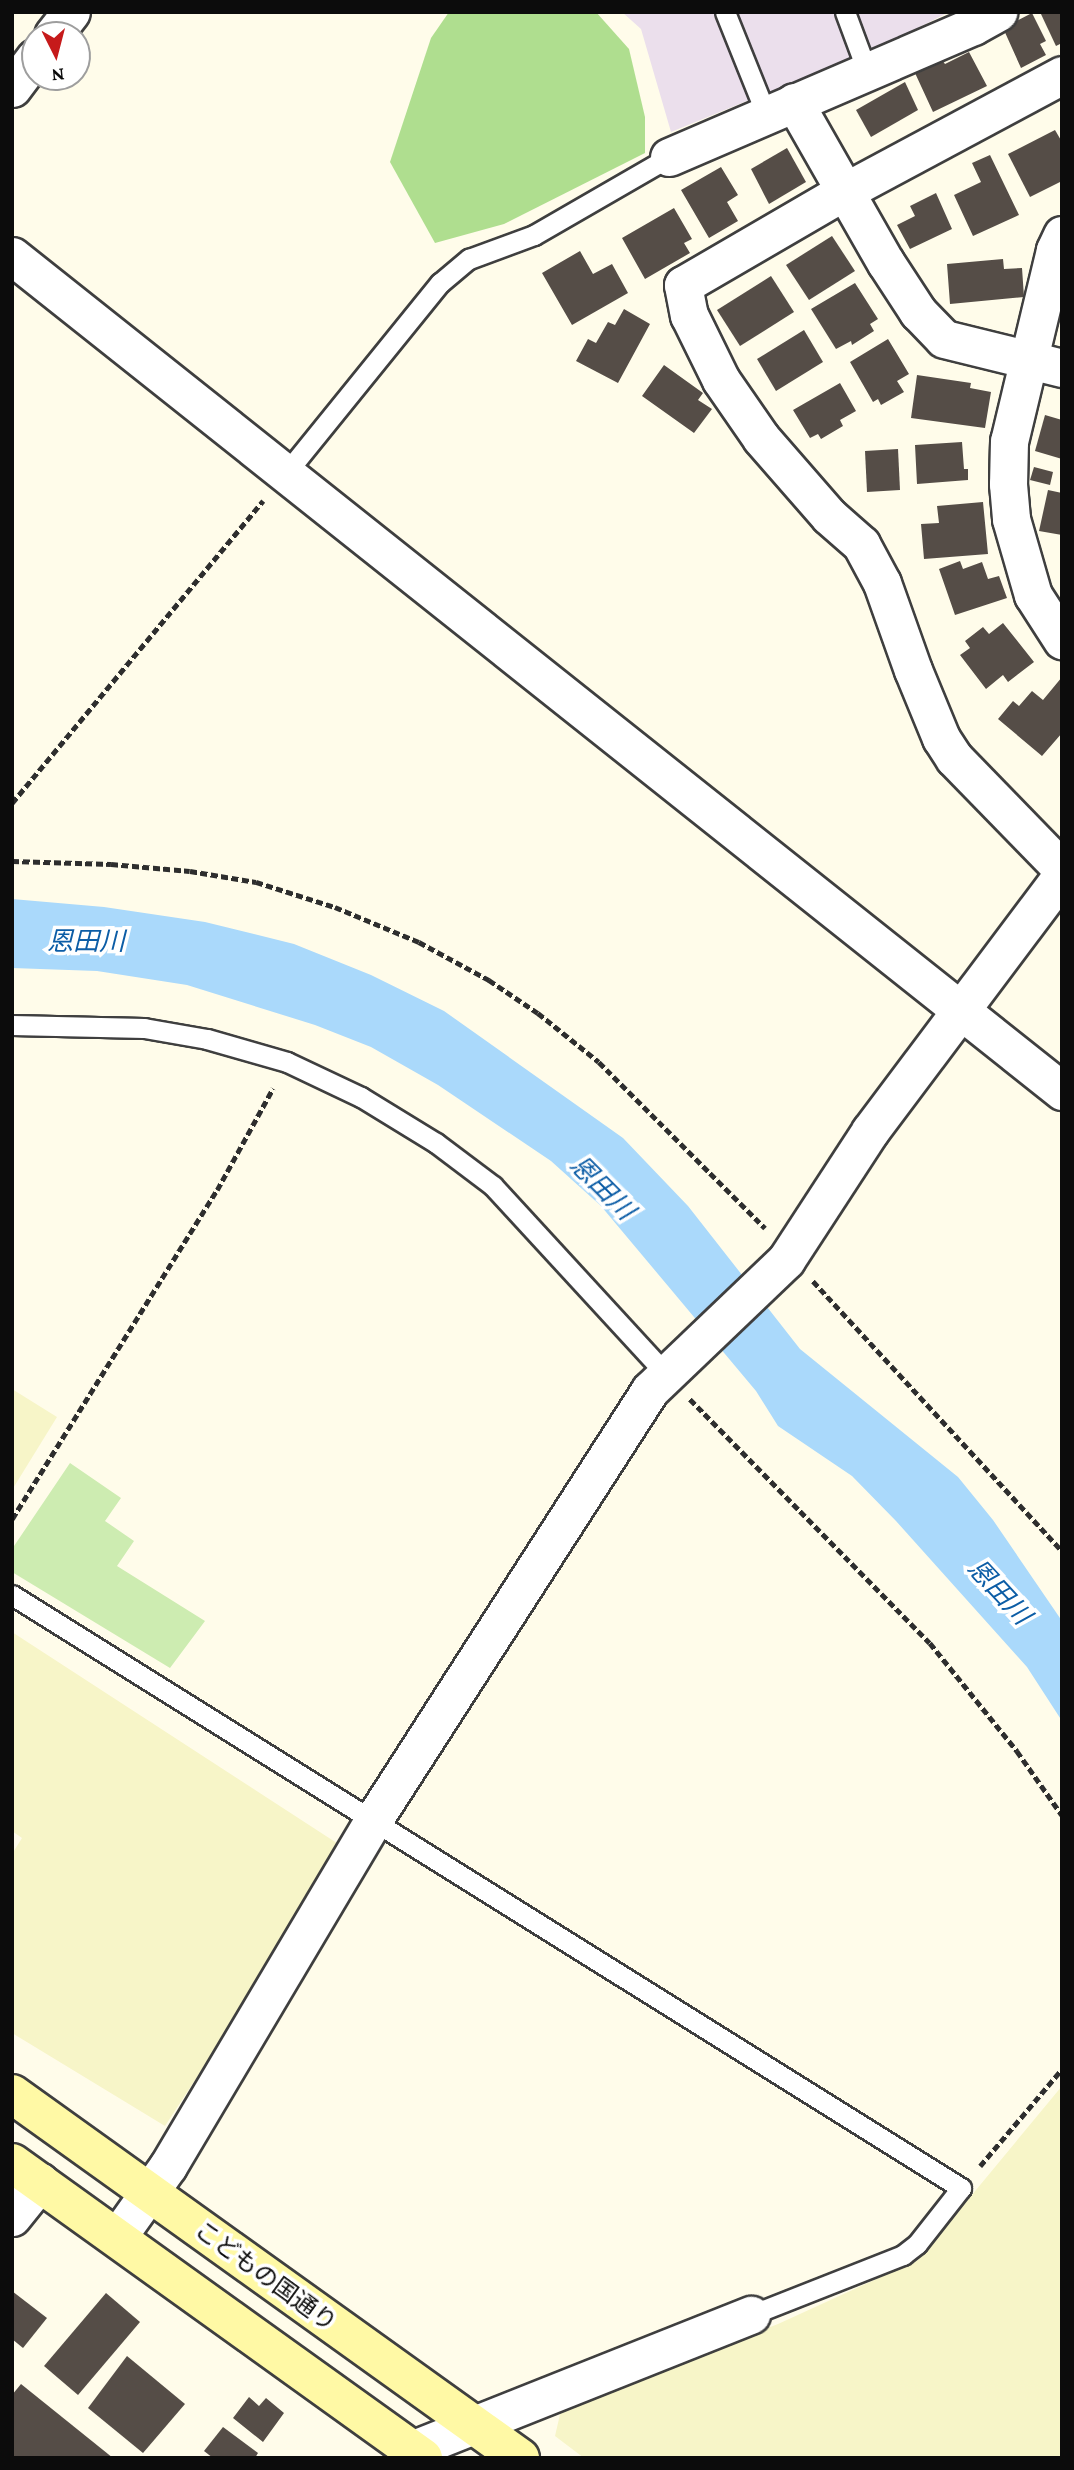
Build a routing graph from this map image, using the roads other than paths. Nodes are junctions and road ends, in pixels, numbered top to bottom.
1 (725, 12) edge
2 (845, 12) edge
3 (998, 12) edge
4 (867, 72) junction
5 (1062, 75) edge
6 (780, 108) junction
7 (669, 157) joint
8 (847, 190) junction
9 (1062, 235) edge
10 (12, 256) edge
11 (1045, 364) edge
12 (286, 473) junction
13 (1047, 591) edge
14 (1062, 640) edge
15 (1062, 869) edge
16 (1062, 875) edge
17 (962, 1012) junction
18 (12, 1025) edge
19 (1062, 1091) edge
20 (670, 1372) junction
21 (12, 1595) edge
22 (374, 1819) junction
23 (12, 2094) edge
24 (26, 2172) edge
25 (148, 2191) junction
26 (12, 2217) edge
27 (118, 2236) junction
28 (751, 2315) joint
29 (473, 2426) junction
30 (417, 2454) edge
31 (520, 2458) edge

1 - 6 lane
2 - 4 lane
3 - 4 street
4 - 6 street
5 - 8 street
6 - 7 street
6 - 8 street
7 - 12 lane
8 - 11 street
8 - 15 street
9 - 11 street
10 - 12 street
11 - 13 street
12 - 17 street
13 - 14 street
16 - 17 street
17 - 19 street
17 - 20 street
18 - 20 lane
20 - 22 street
21 - 22 lane
22 - 25 street
22 - 28 lane
23 - 25 main road, こどもの国通り
24 - 26 street
24 - 27 main road
25 - 27 street
25 - 29 main road, こどもの国通り
27 - 30 main road
28 - 29 street
29 - 30 street
29 - 31 main road, こどもの国通り

